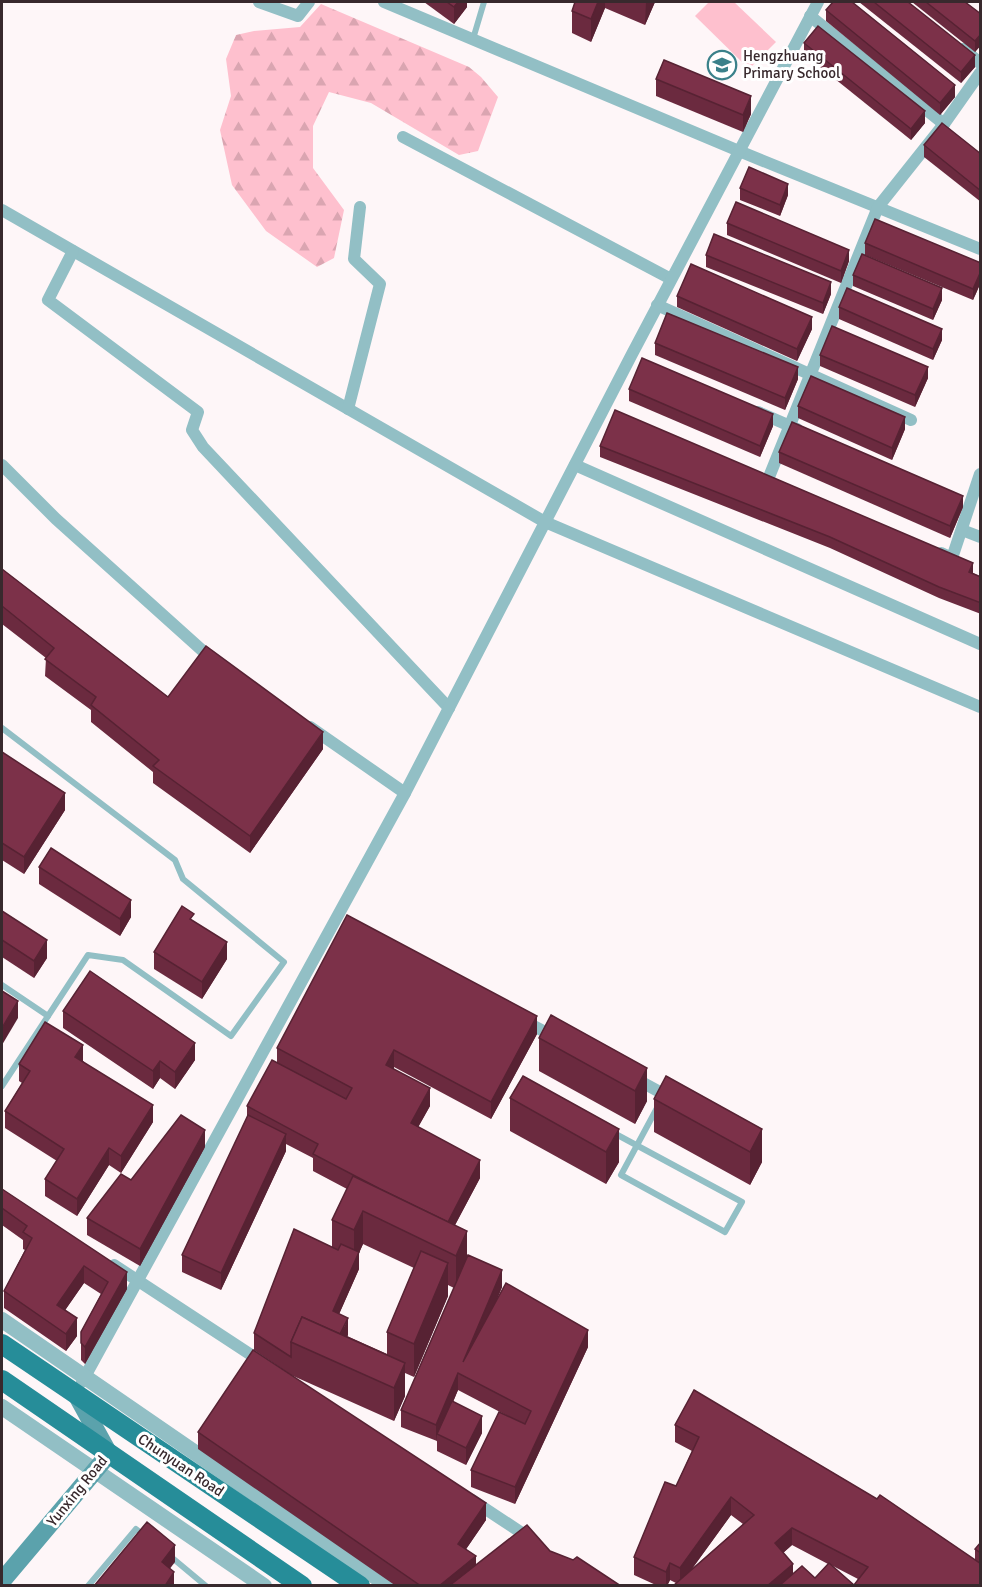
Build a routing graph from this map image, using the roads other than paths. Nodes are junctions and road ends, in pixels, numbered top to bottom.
1 (259, 2) edge
2 (309, 2) edge
3 (384, 2) edge
4 (818, 2) edge
5 (481, 3) edge
6 (810, 16) junction
7 (473, 39) junction
8 (955, 43) edge
9 (981, 63) edge
10 (981, 73) edge
11 (944, 124) junction
12 (403, 137) dead end
13 (739, 150) junction
14 (360, 207) dead end
15 (878, 207) junction
16 (2, 210) edge
17 (981, 249) edge
18 (73, 251) junction
19 (671, 279) junction
20 (657, 305) junction
21 (810, 374) junction
22 (747, 407) edge
23 (348, 410) junction
24 (911, 420) dead end
25 (790, 425) junction
26 (811, 435) edge
27 (2, 465) edge
28 (574, 465) junction
29 (981, 474) edge
30 (767, 482) edge
31 (545, 522) junction
32 (962, 530) junction
33 (981, 537) edge
34 (930, 549) edge
35 (981, 644) edge
36 (225, 669) edge
37 (981, 707) edge
38 (449, 708) junction
39 (301, 721) edge
40 (2, 728) edge
41 (405, 793) junction
42 (2, 985) edge
43 (510, 1014) edge
44 (48, 1016) junction
45 (572, 1046) edge
46 (624, 1073) edge
47 (2, 1086) edge
48 (665, 1094) junction
49 (686, 1105) edge
50 (605, 1129) edge
51 (637, 1146) junction
52 (99, 1256) edge
53 (138, 1281) junction
54 (2, 1320) edge
55 (2, 1344) edge
56 (276, 1371) edge
57 (2, 1380) edge
58 (81, 1386) junction
59 (2, 1407) edge
60 (109, 1454) junction
61 (95, 1471) junction
62 (464, 1495) edge
63 (154, 1543) edge
64 (543, 1547) edge
65 (162, 1550) edge
66 (2, 1581) edge
67 (88, 1586) edge
68 (206, 1586) edge
69 (264, 1586) edge
70 (302, 1586) edge
71 (360, 1586) edge
72 (389, 1586) edge

1 - 2 street
3 - 7 street
4 - 6 street
5 - 7 lane
6 - 11 street
6 - 13 street
7 - 13 street
8 - 9 street
10 - 11 street
11 - 15 street
12 - 19 street
13 - 15 street
13 - 19 street
14 - 23 street
15 - 17 street
15 - 21 street
16 - 18 street
18 - 23 street
18 - 38 street
19 - 20 street
20 - 21 street
20 - 28 street
21 - 24 street
21 - 25 street
22 - 25 street
23 - 31 street
25 - 26 street
25 - 30 street
27 - 36 street
28 - 31 street
28 - 35 street
29 - 32 street
31 - 37 street
31 - 38 street
32 - 33 street
32 - 34 street
38 - 41 street
39 - 41 street
40 - 44 lane
41 - 53 street
42 - 44 lane
43 - 45 street
44 - 47 lane
46 - 48 street
48 - 49 street
48 - 51 lane
50 - 51 lane
51 - 51 lane
52 - 53 street
53 - 56 street
53 - 58 street
54 - 58 street
55 - 58 main road, Chunyuan Road
57 - 60 main road, Chunyuan Road
58 - 60 main road, Yunxing Road
58 - 71 main road, Chunyuan Road
58 - 72 street
59 - 61 street
60 - 61 main road, Yunxing Road
60 - 70 main road, Chunyuan Road
61 - 66 main road, Yunxing Road
61 - 69 street
62 - 64 street
63 - 67 lane
65 - 68 lane

